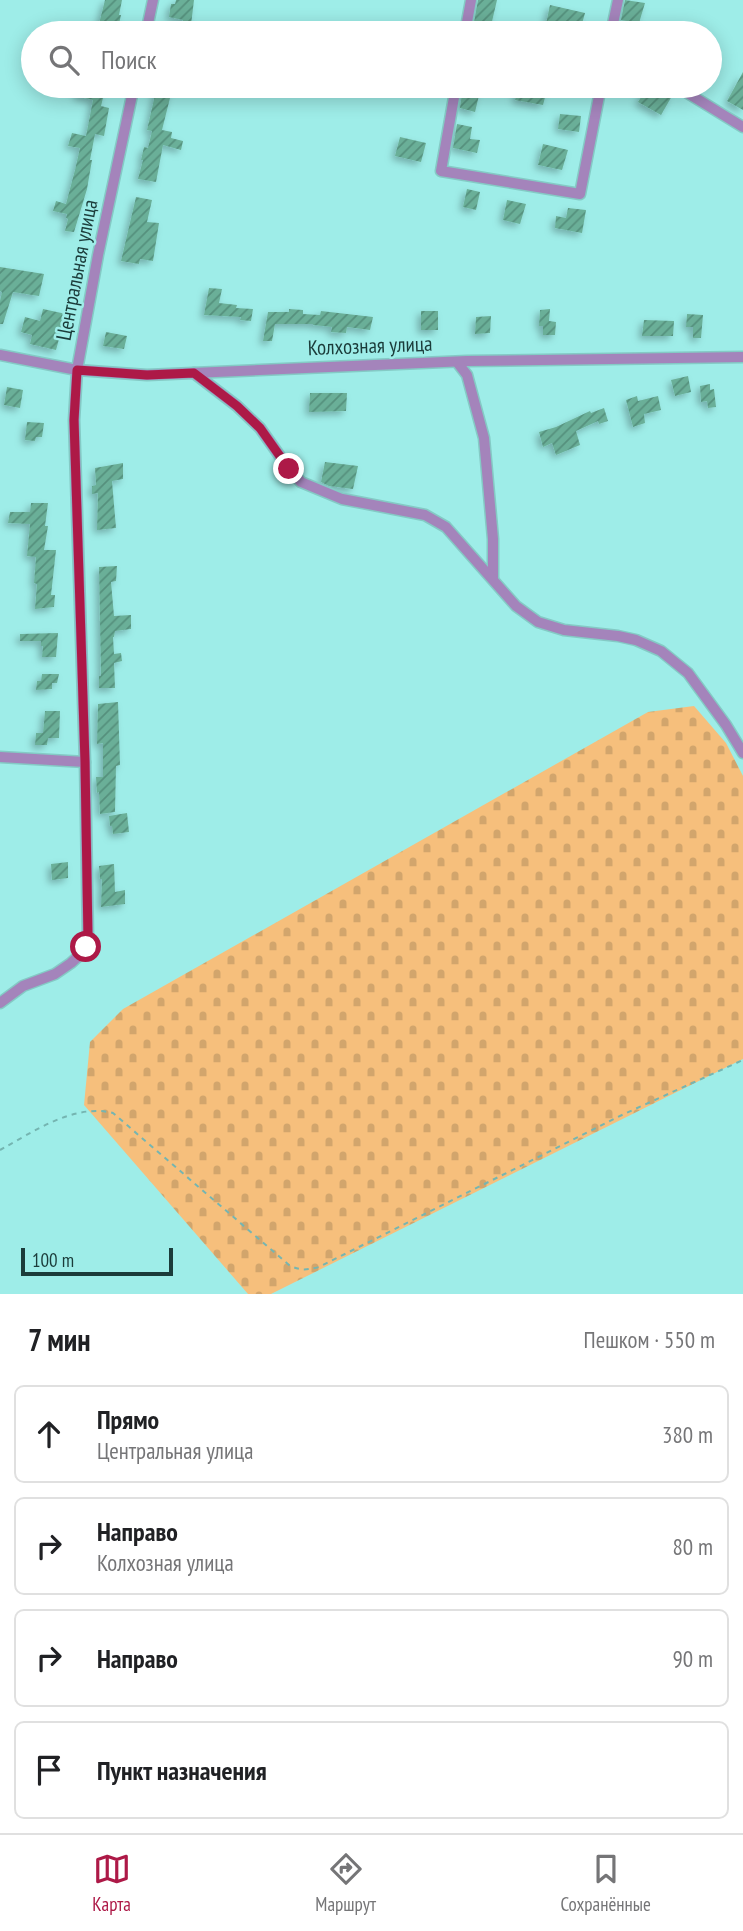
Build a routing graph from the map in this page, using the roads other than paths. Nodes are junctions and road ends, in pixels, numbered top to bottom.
1 (153, 0) edge
2 (471, 0) edge
3 (618, 0) edge
4 (149, 21) edge
5 (467, 21) edge
6 (614, 21) edge
7 (131, 98) edge
8 (454, 98) edge
9 (599, 98) edge
10 (696, 98) edge
11 (743, 127) edge
12 (0, 355) edge
13 (743, 357) edge
14 (457, 362) junction
15 (77, 370) junction
16 (194, 373) junction
17 (493, 579) junction
18 (743, 753) edge
19 (0, 757) edge
20 (85, 762) junction
21 (0, 1003) edge

1 - 4 street
2 - 5 street
3 - 6 street
7 - 15 street, Центральная улица
8 - 9 street
10 - 11 street
12 - 15 street, Колхозная улица
13 - 14 street, Колхозная улица
14 - 16 street, Колхозная улица
14 - 17 street
15 - 16 street, Колхозная улица
15 - 20 street, Центральная улица
16 - 17 street
17 - 18 street
19 - 20 street
20 - 21 street, Центральная улица

